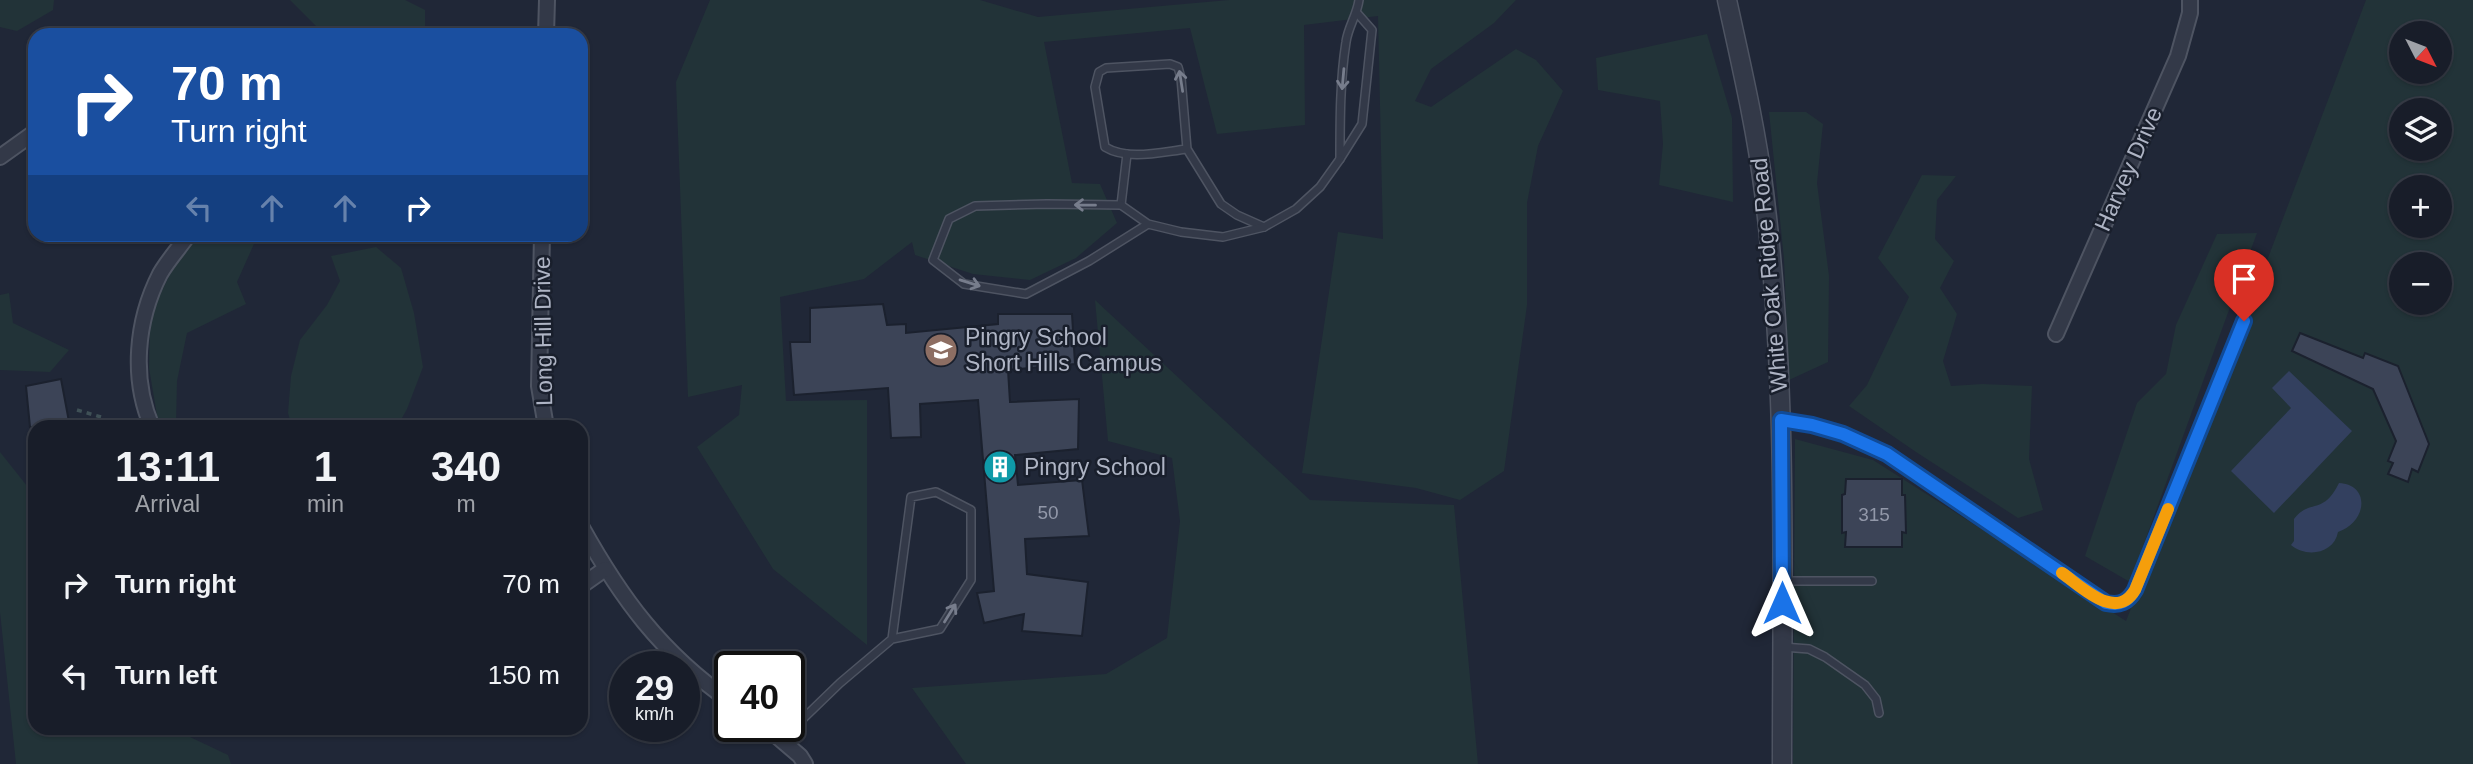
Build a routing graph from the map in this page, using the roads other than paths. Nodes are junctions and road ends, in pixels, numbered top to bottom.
1 (547, 0) edge
2 (1359, 0) edge
3 (1727, 0) edge
4 (2190, 0) edge
5 (1357, 13) junction
6 (546, 28) edge
7 (28, 137) edge
8 (1187, 149) junction
9 (1127, 154) junction
10 (0, 157) edge
11 (1340, 159) junction
12 (1121, 205) junction
13 (1148, 224) junction
14 (1264, 227) junction
15 (183, 242) edge
16 (542, 242) edge
17 (2244, 321) dead end
18 (2056, 334) dead end
19 (149, 420) edge
20 (545, 420) edge
21 (1781, 420) junction
22 (588, 539) edge
23 (605, 569) junction
24 (588, 581) edge
25 (1782, 581) junction
26 (1872, 581) dead end
27 (892, 639) junction
28 (1782, 647) junction
29 (714, 690) edge
30 (1879, 713) dead end
31 (805, 717) edge
32 (784, 742) edge
33 (805, 764) edge
34 (1782, 764) edge

1 - 6 street
2 - 5 lane
3 - 21 street, White Oak Ridge Road
4 - 18 street, Harvey Drive
5 -> 11 lane
5 - 11 lane
7 - 10 street
8 - 9 lane
8 -> 9 lane
8 - 14 lane
9 - 12 lane
11 - 14 lane
12 - 13 lane
12 -> 13 lane
13 - 14 lane
15 - 19 street
16 - 20 street, Long Hill Drive
17 - 21 lane
21 - 25 street, White Oak Ridge Road
22 - 23 street
23 - 24 street
23 - 29 street
25 - 26 lane
25 - 28 street, White Oak Ridge Road
27 -> 27 lane
27 - 31 lane
28 - 30 lane
28 - 34 street, White Oak Ridge Road
32 - 33 street

